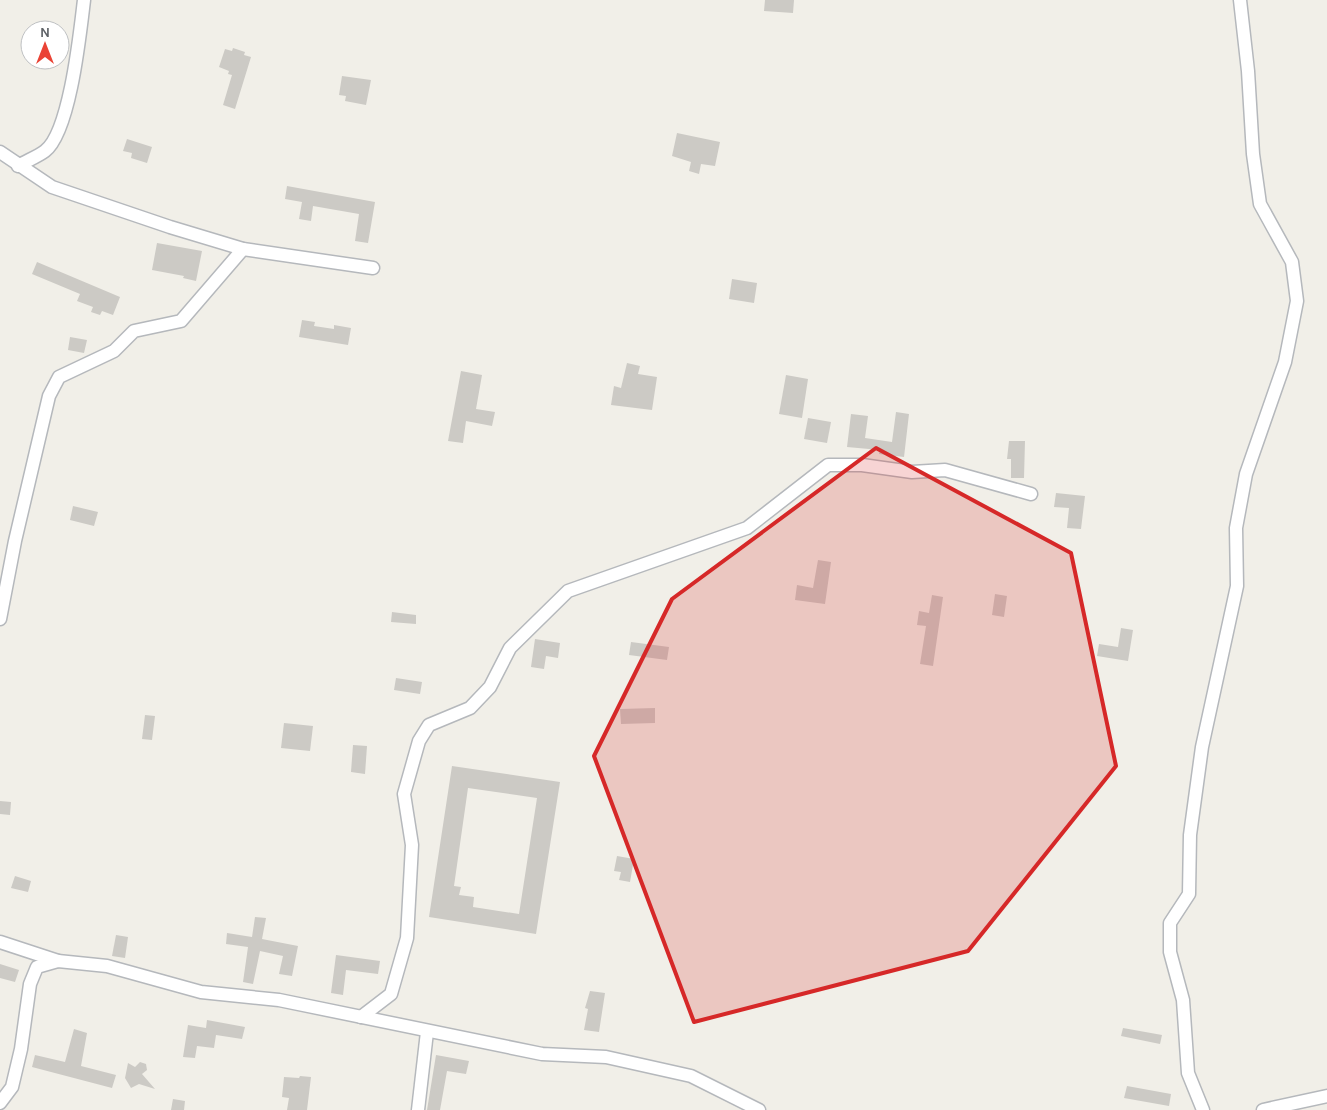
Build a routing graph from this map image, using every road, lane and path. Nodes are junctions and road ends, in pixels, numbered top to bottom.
1 (84, 0) edge
2 (1240, 0) edge
3 (0, 152) edge
4 (18, 166) junction
5 (243, 249) junction
6 (373, 268) dead end
7 (1031, 494) dead end
8 (0, 619) edge
9 (0, 942) edge
10 (58, 961) junction
11 (361, 1017) junction
12 (427, 1032) junction
13 (1327, 1096) edge
14 (0, 1103) edge
15 (0, 1108) edge
16 (6, 1110) edge
17 (418, 1110) edge
18 (760, 1110) edge
19 (1203, 1110) edge
20 (1263, 1110) edge

1 - 4 street
2 - 19 street
3 - 4 street
4 - 5 street
5 - 6 street
5 - 8 street
7 - 11 street
9 - 10 street
10 - 11 street
10 - 14 street
11 - 12 street
12 - 17 street
12 - 18 street
13 - 20 street
15 - 16 street

